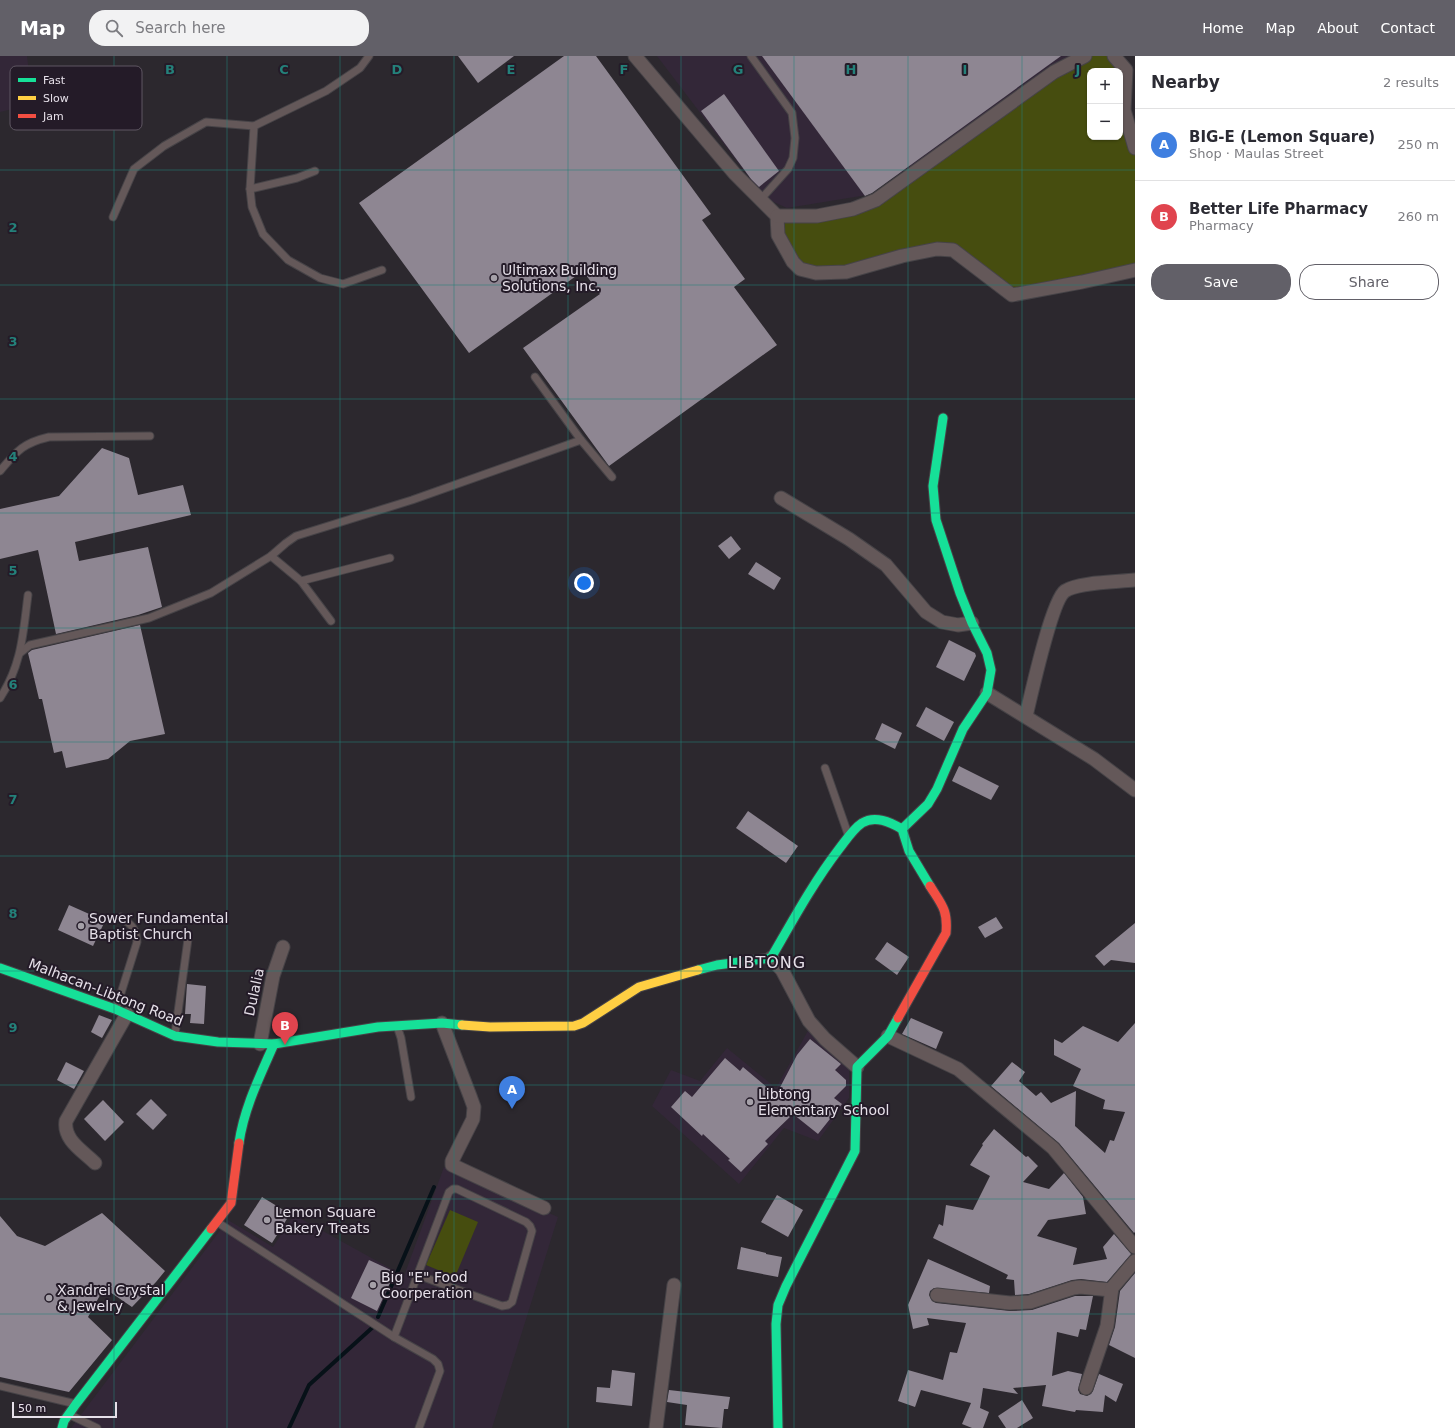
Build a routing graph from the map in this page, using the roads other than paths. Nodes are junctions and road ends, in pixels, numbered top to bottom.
1 (369, 56) edge
2 (635, 56) edge
3 (751, 56) edge
4 (1085, 56) edge
5 (1114, 56) edge
6 (1131, 70) edge
7 (254, 126) junction
8 (1134, 140) edge
9 (315, 171) dead end
10 (250, 189) junction
11 (761, 199) junction
12 (777, 216) junction
13 (113, 217) dead end
14 (382, 270) dead end
15 (1135, 270) edge
16 (535, 377) dead end
17 (943, 418) dead end
18 (150, 436) dead end
19 (581, 440) junction
20 (0, 470) edge
21 (612, 476) dead end
22 (780, 498) dead end
23 (271, 556) junction
24 (390, 558) dead end
25 (1135, 580) edge
26 (301, 581) junction
27 (28, 595) dead end
28 (331, 621) dead end
29 (972, 623) junction
30 (20, 653) junction
31 (987, 693) junction
32 (0, 698) edge
33 (1026, 716) junction
34 (825, 768) dead end
35 (1135, 790) edge
36 (902, 829) junction
37 (849, 836) junction
38 (121, 917) dead end
39 (188, 939) dead end
40 (283, 947) dead end
41 (771, 958) junction
42 (0, 968) edge
43 (121, 1012) junction
44 (442, 1023) junction
45 (397, 1026) junction
46 (175, 1036) junction
47 (888, 1036) junction
48 (260, 1044) junction
49 (274, 1044) junction
50 (857, 1067) junction
51 (411, 1096) dead end
52 (95, 1163) dead end
53 (544, 1208) dead end
54 (217, 1222) junction
55 (1135, 1246) edge
56 (1135, 1262) edge
57 (418, 1275) junction
58 (674, 1285) dead end
59 (1111, 1290) junction
60 (938, 1295) dead end
61 (394, 1337) junction
62 (0, 1386) edge
63 (1086, 1388) dead end
64 (76, 1404) junction
65 (68, 1414) junction
66 (62, 1428) edge
67 (97, 1428) edge
68 (420, 1428) edge
69 (656, 1428) edge
70 (778, 1428) edge

1 - 7 lane
2 - 11 street
3 - 11 lane
4 - 12 street
5 - 6 street
6 - 8 street
7 - 10 lane
7 - 13 lane
9 - 10 lane
10 - 14 lane
11 - 12 street
12 - 15 street
16 - 19 lane
17 - 29 street
18 - 20 lane
19 - 21 lane
19 - 23 lane
22 - 29 street
23 - 26 lane
23 - 30 lane
24 - 26 lane
25 - 33 street
26 - 28 lane
27 - 30 lane
29 - 31 street
30 - 32 lane
31 - 33 street
31 - 36 street
33 - 35 street
34 - 37 lane
36 - 37 street
36 - 47 street
37 - 41 street
38 - 43 lane
39 - 46 lane
40 - 48 street, Dulalia
41 - 44 street, Malhacan-Libtong Road
41 - 50 street
42 - 43 street, Malhacan-Libtong Road
43 - 46 street, Malhacan-Libtong Road
43 - 52 street
44 - 45 street, Malhacan-Libtong Road
44 - 53 street
45 - 49 street, Malhacan-Libtong Road
45 - 51 lane
46 - 48 street, Malhacan-Libtong Road
47 - 50 street
47 - 55 street
48 - 49 street, Malhacan-Libtong Road
49 - 54 street
50 - 70 street
54 - 61 lane
54 - 64 street
56 - 59 street
57 - 57 lane
57 - 61 lane
58 - 69 street
59 - 60 street
59 - 63 street
61 - 68 lane
62 - 64 lane
64 - 65 street
65 - 66 street
65 - 67 lane

